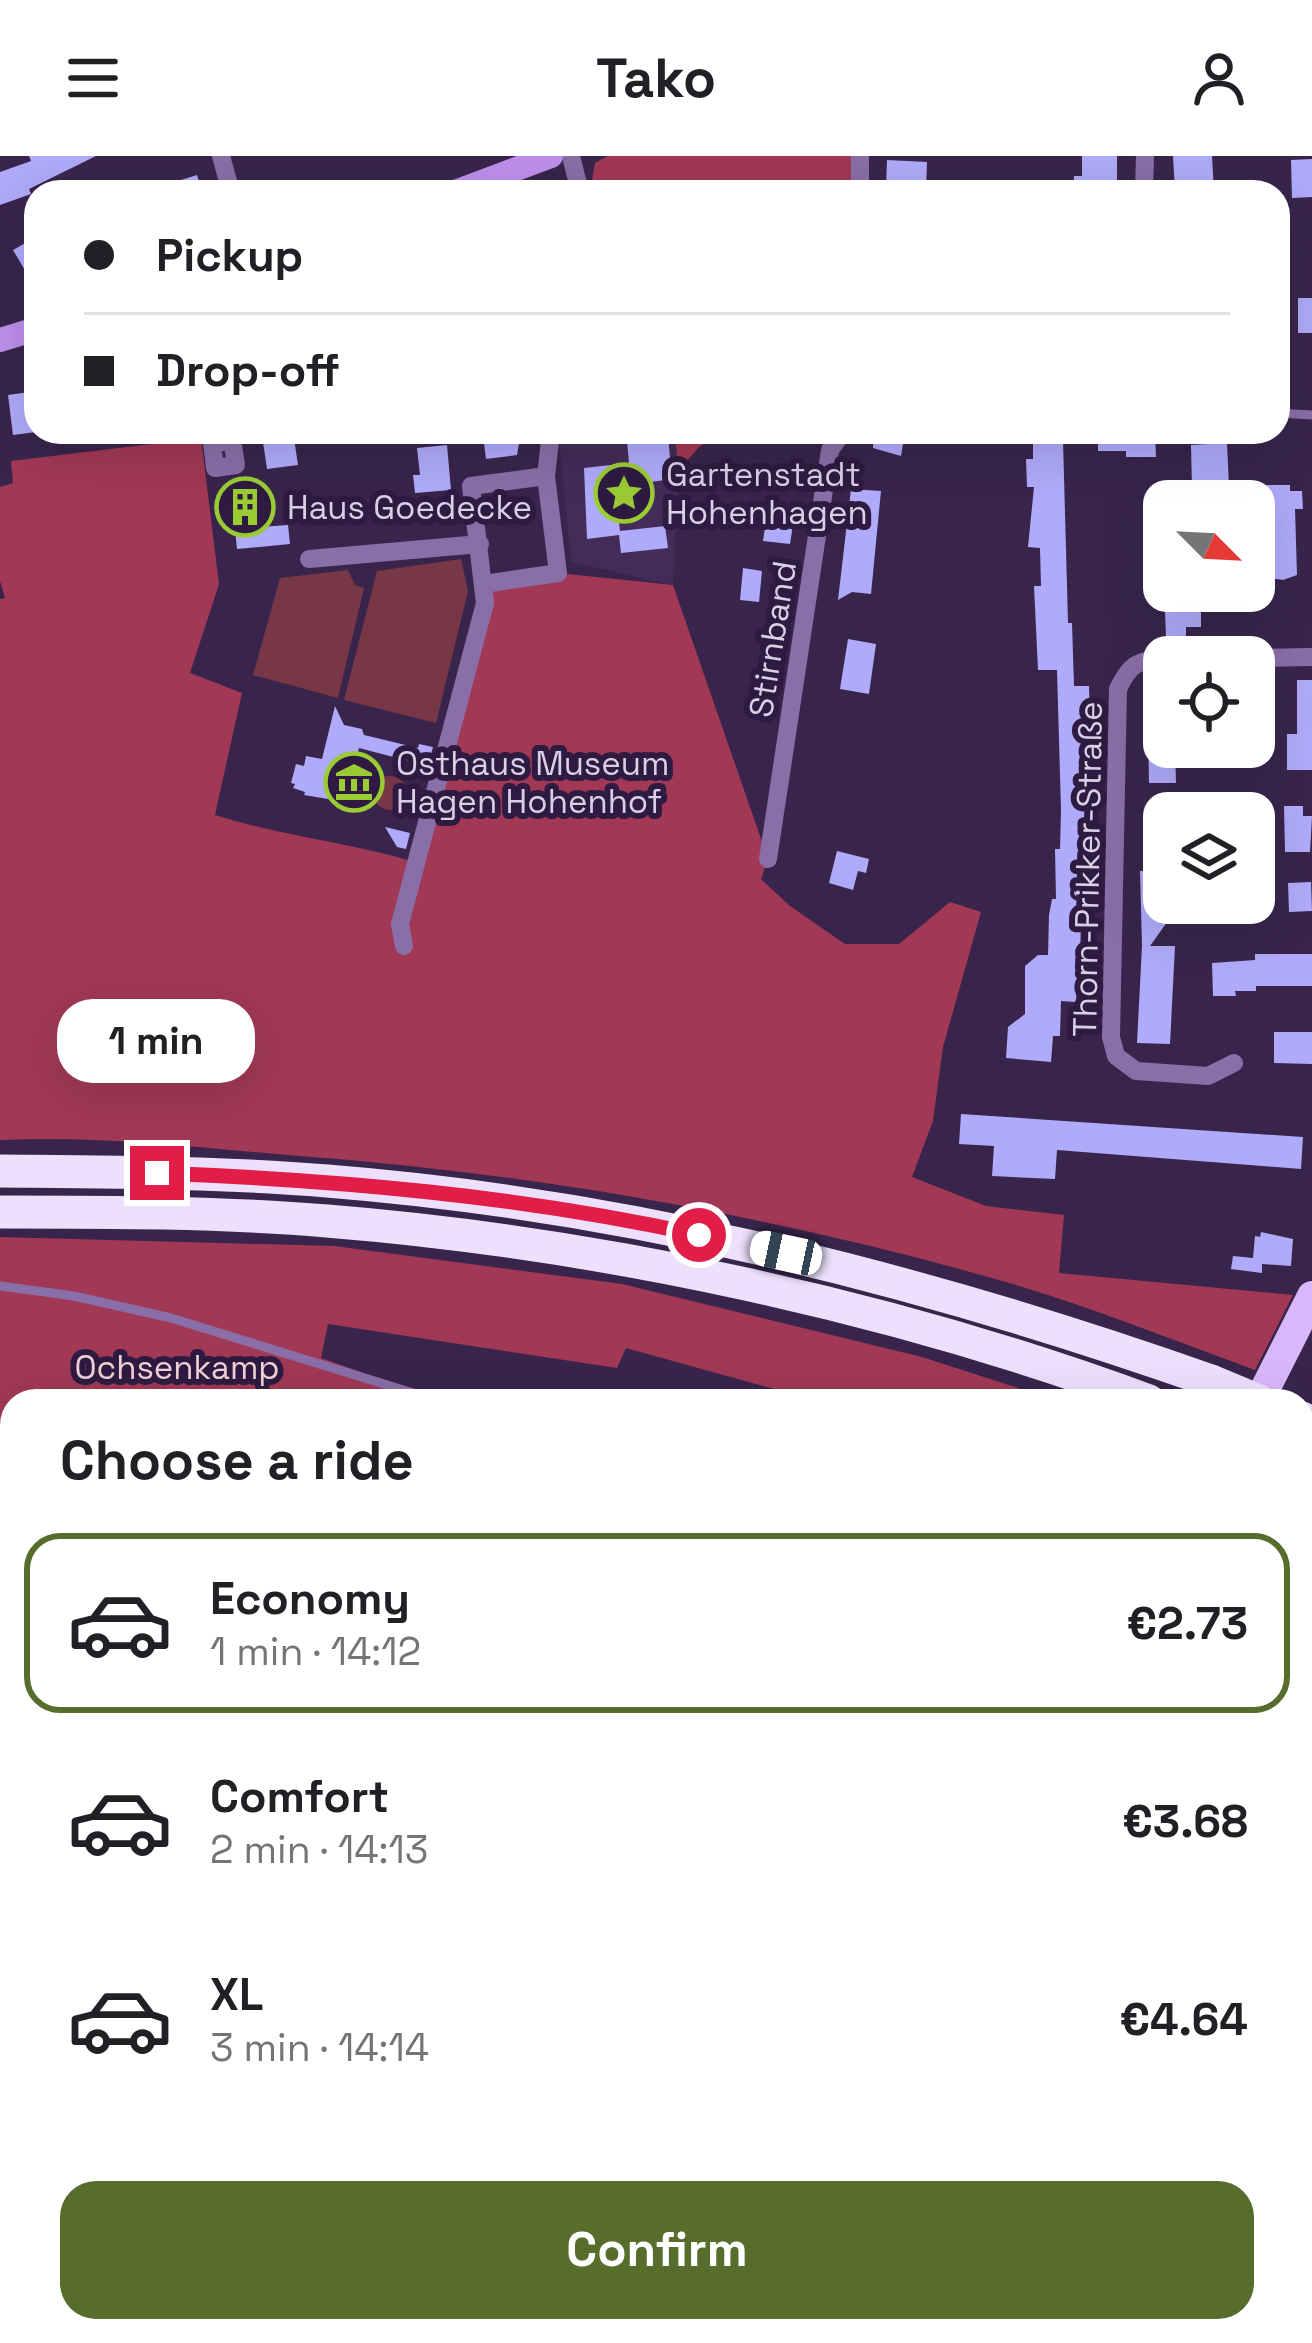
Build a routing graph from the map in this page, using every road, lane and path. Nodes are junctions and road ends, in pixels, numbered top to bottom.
1 (550, 156) edge
2 (486, 180) edge
3 (550, 444) edge
4 (834, 444) edge
5 (546, 476) junction
6 (480, 544) junction
7 (309, 559) dead end
8 (484, 584) junction
9 (1312, 657) edge
10 (1275, 658) edge
11 (1143, 660) edge
12 (768, 859) dead end
13 (404, 946) dead end
14 (1234, 1063) dead end
15 (0, 1172) edge
16 (0, 1212) edge
17 (0, 1286) edge
18 (1312, 1296) edge
19 (1303, 1336) edge
20 (400, 1389) edge
21 (1113, 1389) edge
22 (1230, 1389) edge
23 (1267, 1389) edge

1 - 2 main road
3 - 5 street
4 - 12 street, Stirnband
5 - 6 street
5 - 8 street
6 - 7 street
6 - 8 street
8 - 13 street
9 - 10 street
11 - 14 street, Thorn-Prikker-Straße
15 - 22 highway, bridge
16 - 21 highway
17 - 20 lane
18 - 19 main road
19 - 23 main road

